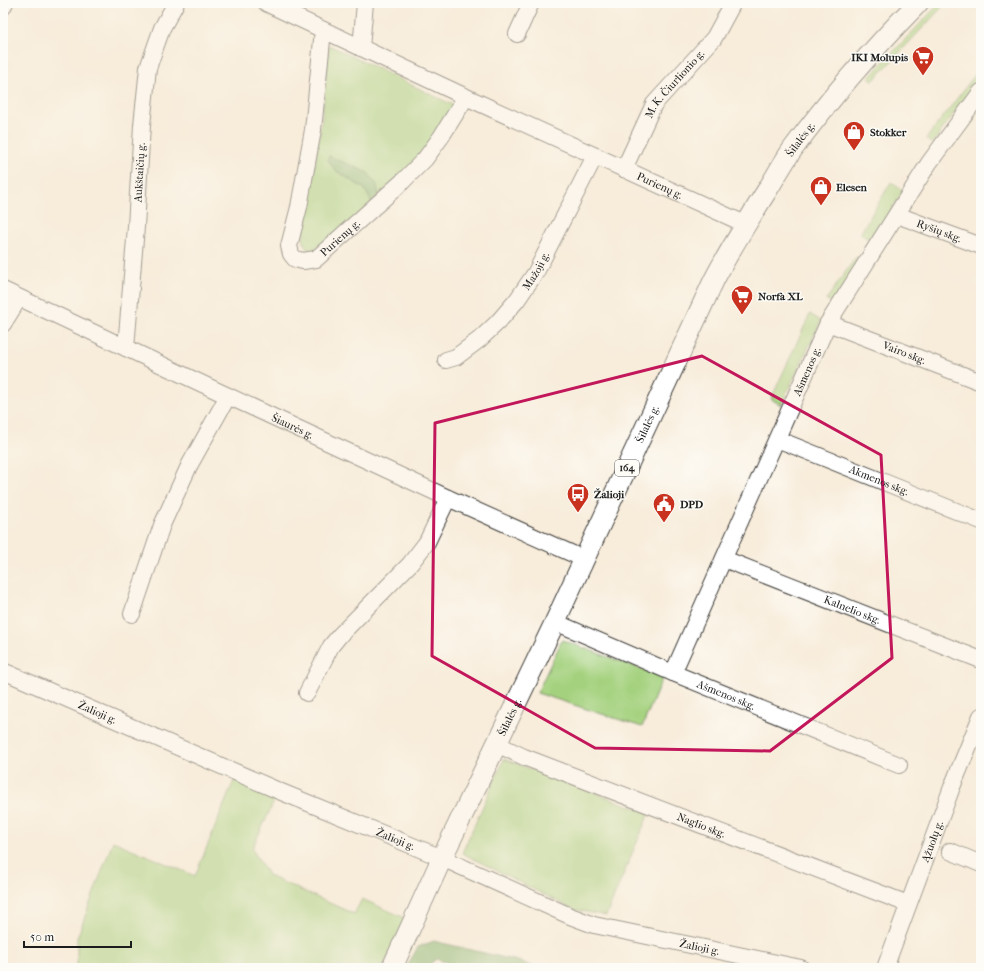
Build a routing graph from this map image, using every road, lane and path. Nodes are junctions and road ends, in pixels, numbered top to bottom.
1 (5, 3) edge
2 (176, 3) edge
3 (266, 3) edge
4 (366, 3) edge
5 (531, 3) edge
6 (733, 3) edge
7 (918, 3) edge
8 (3, 7) edge
9 (324, 30) junction
10 (517, 34) dead end
11 (361, 48) junction
12 (466, 97) junction
13 (980, 97) edge
14 (595, 156) junction
15 (624, 169) junction
16 (897, 215) junction
17 (745, 224) junction
18 (981, 246) edge
19 (3, 290) edge
20 (19, 298) junction
21 (828, 323) junction
22 (3, 324) edge
23 (126, 348) junction
24 (446, 360) dead end
25 (981, 382) edge
26 (228, 396) junction
27 (777, 439) junction
28 (448, 498) junction
29 (981, 521) edge
30 (584, 559) junction
31 (724, 559) junction
32 (132, 614) dead end
33 (555, 622) junction
34 (981, 660) edge
35 (3, 671) edge
36 (672, 673) junction
37 (307, 693) dead end
38 (981, 716) edge
39 (497, 744) junction
40 (899, 765) dead end
41 (950, 851) dead end
42 (442, 858) junction
43 (981, 864) edge
44 (908, 904) junction
45 (392, 968) edge
46 (801, 968) edge
47 (885, 968) edge

1 - 8 street
2 - 23 street, Aukštaičių g.
3 - 9 street, Purienų g.
4 - 11 street
5 - 10 street
6 - 15 street, M. K. Čiurlionio g.
7 - 17 main road, Šilalės g. / 164
9 - 11 street, Purienų g.
9 - 12 street, Purienų g.
11 - 12 street, Purienų g.
12 - 14 street, Purienų g.
13 - 16 street, Ašmenos g.
14 - 15 street, Purienų g.
14 - 24 street, Mažoji g.
15 - 17 street, Purienų g.
16 - 18 street, Ryšių skg.
16 - 21 street, Ašmenos g.
17 - 30 main road, Šilalės g. / 164
19 - 20 street, Šiaurės g.
20 - 22 street
20 - 23 street, Šiaurės g.
21 - 25 street, Vairo skg.
21 - 27 street, Ašmenos g.
23 - 26 street, Šiaurės g.
26 - 28 street, Šiaurės g.
26 - 32 street
27 - 29 street, Akmenos skg.
27 - 31 street, Ašmenos g.
28 - 30 street, Šiaurės g.
28 - 37 street
30 - 33 main road, Šilalės g. / 164
31 - 34 street, Kalnelio skg.
31 - 36 street, Ašmenos g.
33 - 36 street, Ašmenos skg.
33 - 39 main road, Šilalės g. / 164
35 - 42 street, Žalioji g.
36 - 40 street, Ašmenos skg.
38 - 44 street, Ąžuolų g.
39 - 42 main road, Šilalės g. / 164
39 - 44 street, Naglio skg.
41 - 43 street
42 - 45 main road, Šilalės g. / 164
42 - 46 street, Žalioji g.
44 - 47 street, Ąžuolų g.

